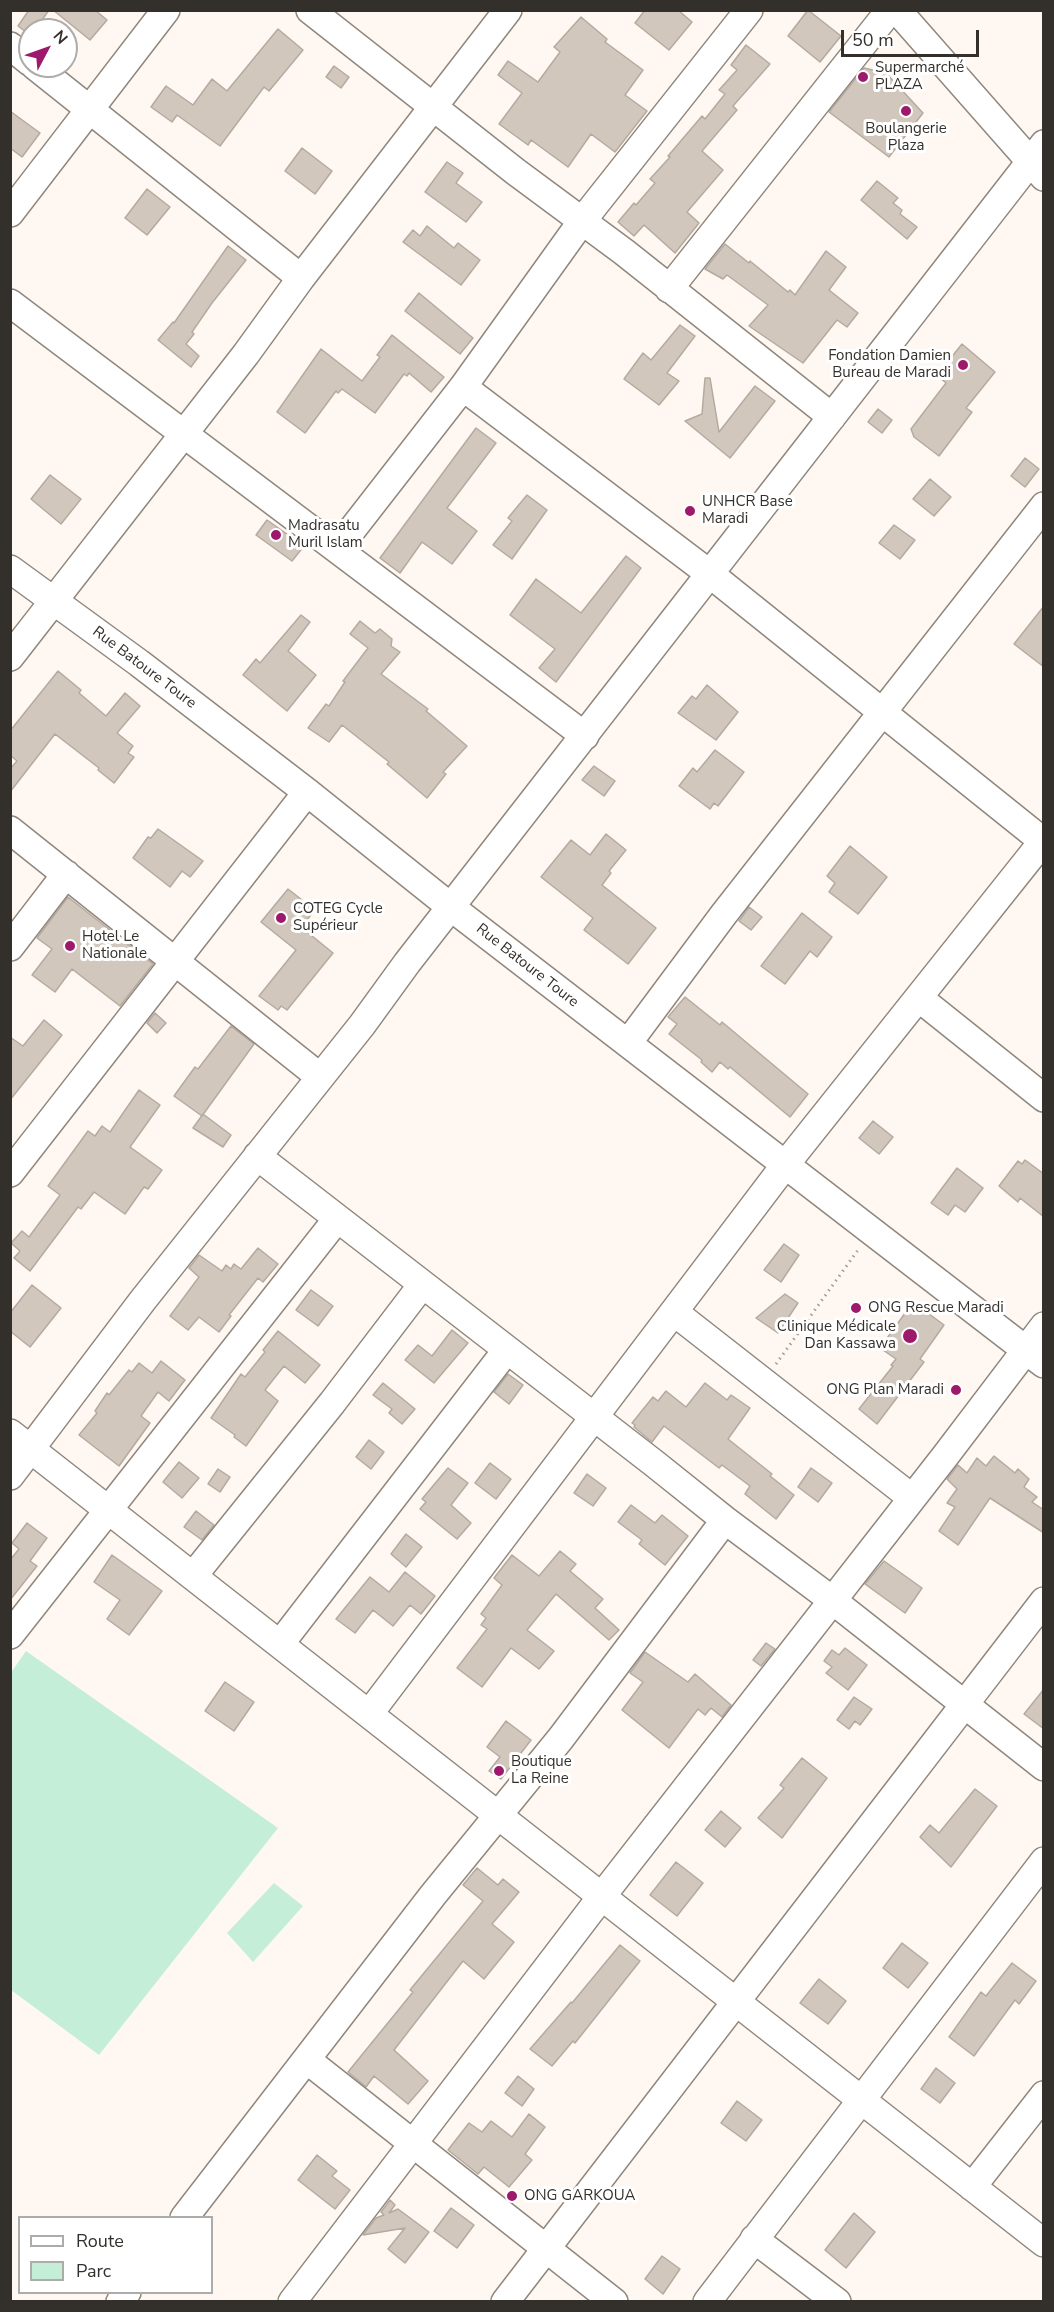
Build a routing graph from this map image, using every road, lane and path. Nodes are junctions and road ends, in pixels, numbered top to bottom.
1 (166, 10) edge
2 (310, 10) edge
3 (508, 10) edge
4 (749, 10) edge
5 (890, 10) edge
6 (897, 10) edge
7 (50, 78) edge
8 (433, 106) junction
9 (90, 110) junction
10 (1039, 161) edge
11 (10, 213) edge
12 (582, 221) junction
13 (301, 278) junction
14 (669, 290) junction
15 (10, 303) edge
16 (463, 387) junction
17 (832, 417) junction
18 (184, 434) junction
19 (1044, 506) edge
20 (337, 549) junction
21 (10, 569) edge
22 (710, 574) junction
23 (54, 601) junction
24 (10, 657) edge
25 (881, 711) junction
26 (585, 736) junction
27 (307, 792) junction
28 (10, 830) edge
29 (1043, 841) edge
30 (66, 874) junction
31 (452, 908) junction
32 (10, 947) edge
33 (176, 962) junction
34 (919, 998) junction
35 (628, 1043) junction
36 (320, 1077) junction
37 (1044, 1098) edge
38 (257, 1156) junction
39 (785, 1165) junction
40 (10, 1173) edge
41 (337, 1219) junction
42 (872, 1232) junction
43 (422, 1285) junction
44 (674, 1312) junction
45 (1044, 1326) edge
46 (506, 1351) junction
47 (1034, 1357) edge
48 (763, 1382) junction
49 (593, 1418) junction
50 (21, 1441) edge
51 (10, 1476) edge
52 (912, 1498) junction
53 (109, 1510) junction
54 (725, 1520) junction
55 (193, 1576) junction
56 (832, 1600) junction
57 (1044, 1601) edge
58 (10, 1635) edge
59 (280, 1644) junction
60 (964, 1704) junction
61 (369, 1714) junction
62 (1044, 1767) edge
63 (499, 1816) junction
64 (1044, 1862) edge
65 (602, 1896) junction
66 (735, 2002) junction
67 (307, 2060) junction
68 (1044, 2095) edge
69 (861, 2100) junction
70 (413, 2144) junction
71 (972, 2187) junction
72 (185, 2216) edge
73 (754, 2239) junction
74 (1044, 2243) edge
75 (545, 2249) junction
76 (292, 2301) edge
77 (504, 2301) edge
78 (614, 2301) edge
79 (707, 2301) edge
80 (837, 2301) edge

1 - 9 street
2 - 8 street
3 - 8 street
4 - 12 street
5 - 14 street
6 - 10 street
7 - 9 street
8 - 12 street
8 - 13 street
9 - 11 street
9 - 13 street
10 - 17 street
12 - 14 street
12 - 16 street
13 - 18 street
14 - 17 street
15 - 18 street
16 - 20 street
16 - 22 street
17 - 22 street
18 - 20 street
18 - 23 street
19 - 25 street
20 - 26 street
21 - 23 street, Rue Batoure Toure
22 - 25 street
22 - 26 street
23 - 24 street
23 - 27 street, Rue Batoure Toure
25 - 29 street
25 - 35 street
26 - 31 street
27 - 31 street, Rue Batoure Toure
27 - 33 street
28 - 30 street
29 - 34 street
30 - 32 street
30 - 33 street
31 - 35 street, Rue Batoure Toure
31 - 36 street
33 - 36 street
33 - 40 street
34 - 37 street
34 - 39 street
35 - 39 street, Rue Batoure Toure
36 - 38 street
38 - 41 street
38 - 50 street
39 - 42 street, Rue Batoure Toure
39 - 44 street
41 - 43 street
41 - 53 street
42 - 47 street, Rue Batoure Toure
42 - 48 path
43 - 46 street
43 - 55 street
44 - 48 street
44 - 49 street
45 - 47 street
46 - 49 street
46 - 59 street
47 - 52 street
48 - 52 street
49 - 54 street
49 - 61 street
50 - 51 street
50 - 53 street
52 - 56 street
53 - 55 street
53 - 58 street
54 - 56 street
54 - 63 street
55 - 59 street
56 - 60 street
56 - 65 street
57 - 60 street
59 - 61 street
60 - 62 street
60 - 66 street
61 - 63 street
63 - 65 street
63 - 67 street
64 - 69 street
65 - 66 street
65 - 70 street
66 - 69 street
66 - 75 street
67 - 70 street
67 - 72 street
68 - 71 street
69 - 71 street
69 - 73 street
70 - 75 street
70 - 76 street
71 - 74 street
73 - 79 street
73 - 80 street
75 - 77 street
75 - 78 street

